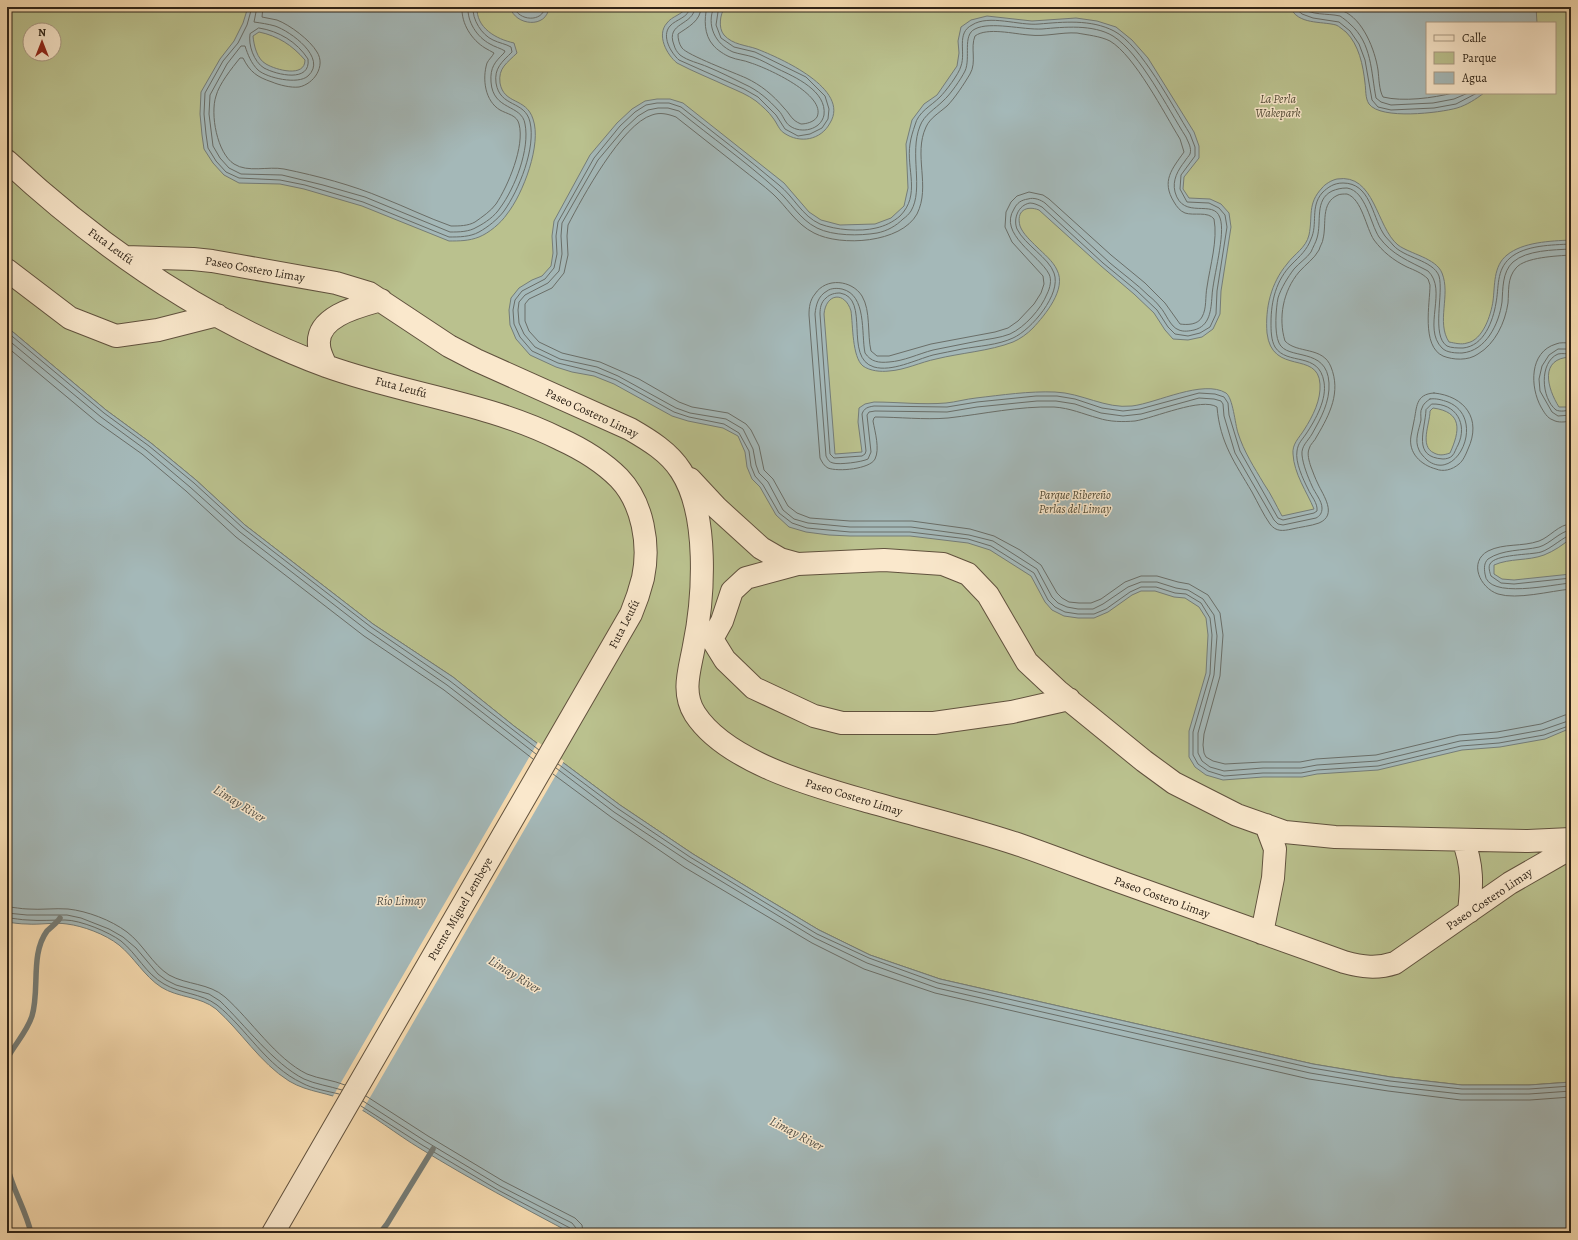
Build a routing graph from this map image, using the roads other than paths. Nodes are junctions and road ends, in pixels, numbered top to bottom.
1 (7, 161) edge
2 (125, 257) junction
3 (7, 270) edge
4 (381, 300) junction
5 (217, 315) junction
6 (326, 366) junction
7 (681, 470) junction
8 (798, 564) junction
9 (704, 635) junction
10 (593, 679) joint
11 (1069, 698) junction
12 (1266, 825) junction
13 (1571, 839) edge
14 (1463, 840) junction
15 (1571, 848) edge
16 (1469, 912) junction
17 (1262, 933) junction
18 (273, 1233) edge

1 - 2 street, Futa Leufú
2 - 4 street, Paseo Costero Limay
2 - 5 street, Futa Leufú
3 - 5 street
4 - 6 street
4 - 7 street, Paseo Costero Limay
5 - 6 street, Futa Leufú
6 - 10 street, Futa Leufú
7 - 8 street
7 - 9 street, Paseo Costero Limay
8 - 9 street
8 - 11 street
9 - 11 street
9 - 17 street, Paseo Costero Limay
10 - 18 street, Puente Miguel Lembeye
11 - 12 street
12 - 14 street
12 - 17 street
13 - 14 street
14 - 16 street
15 - 16 street, Paseo Costero Limay
16 - 17 street, Paseo Costero Limay

